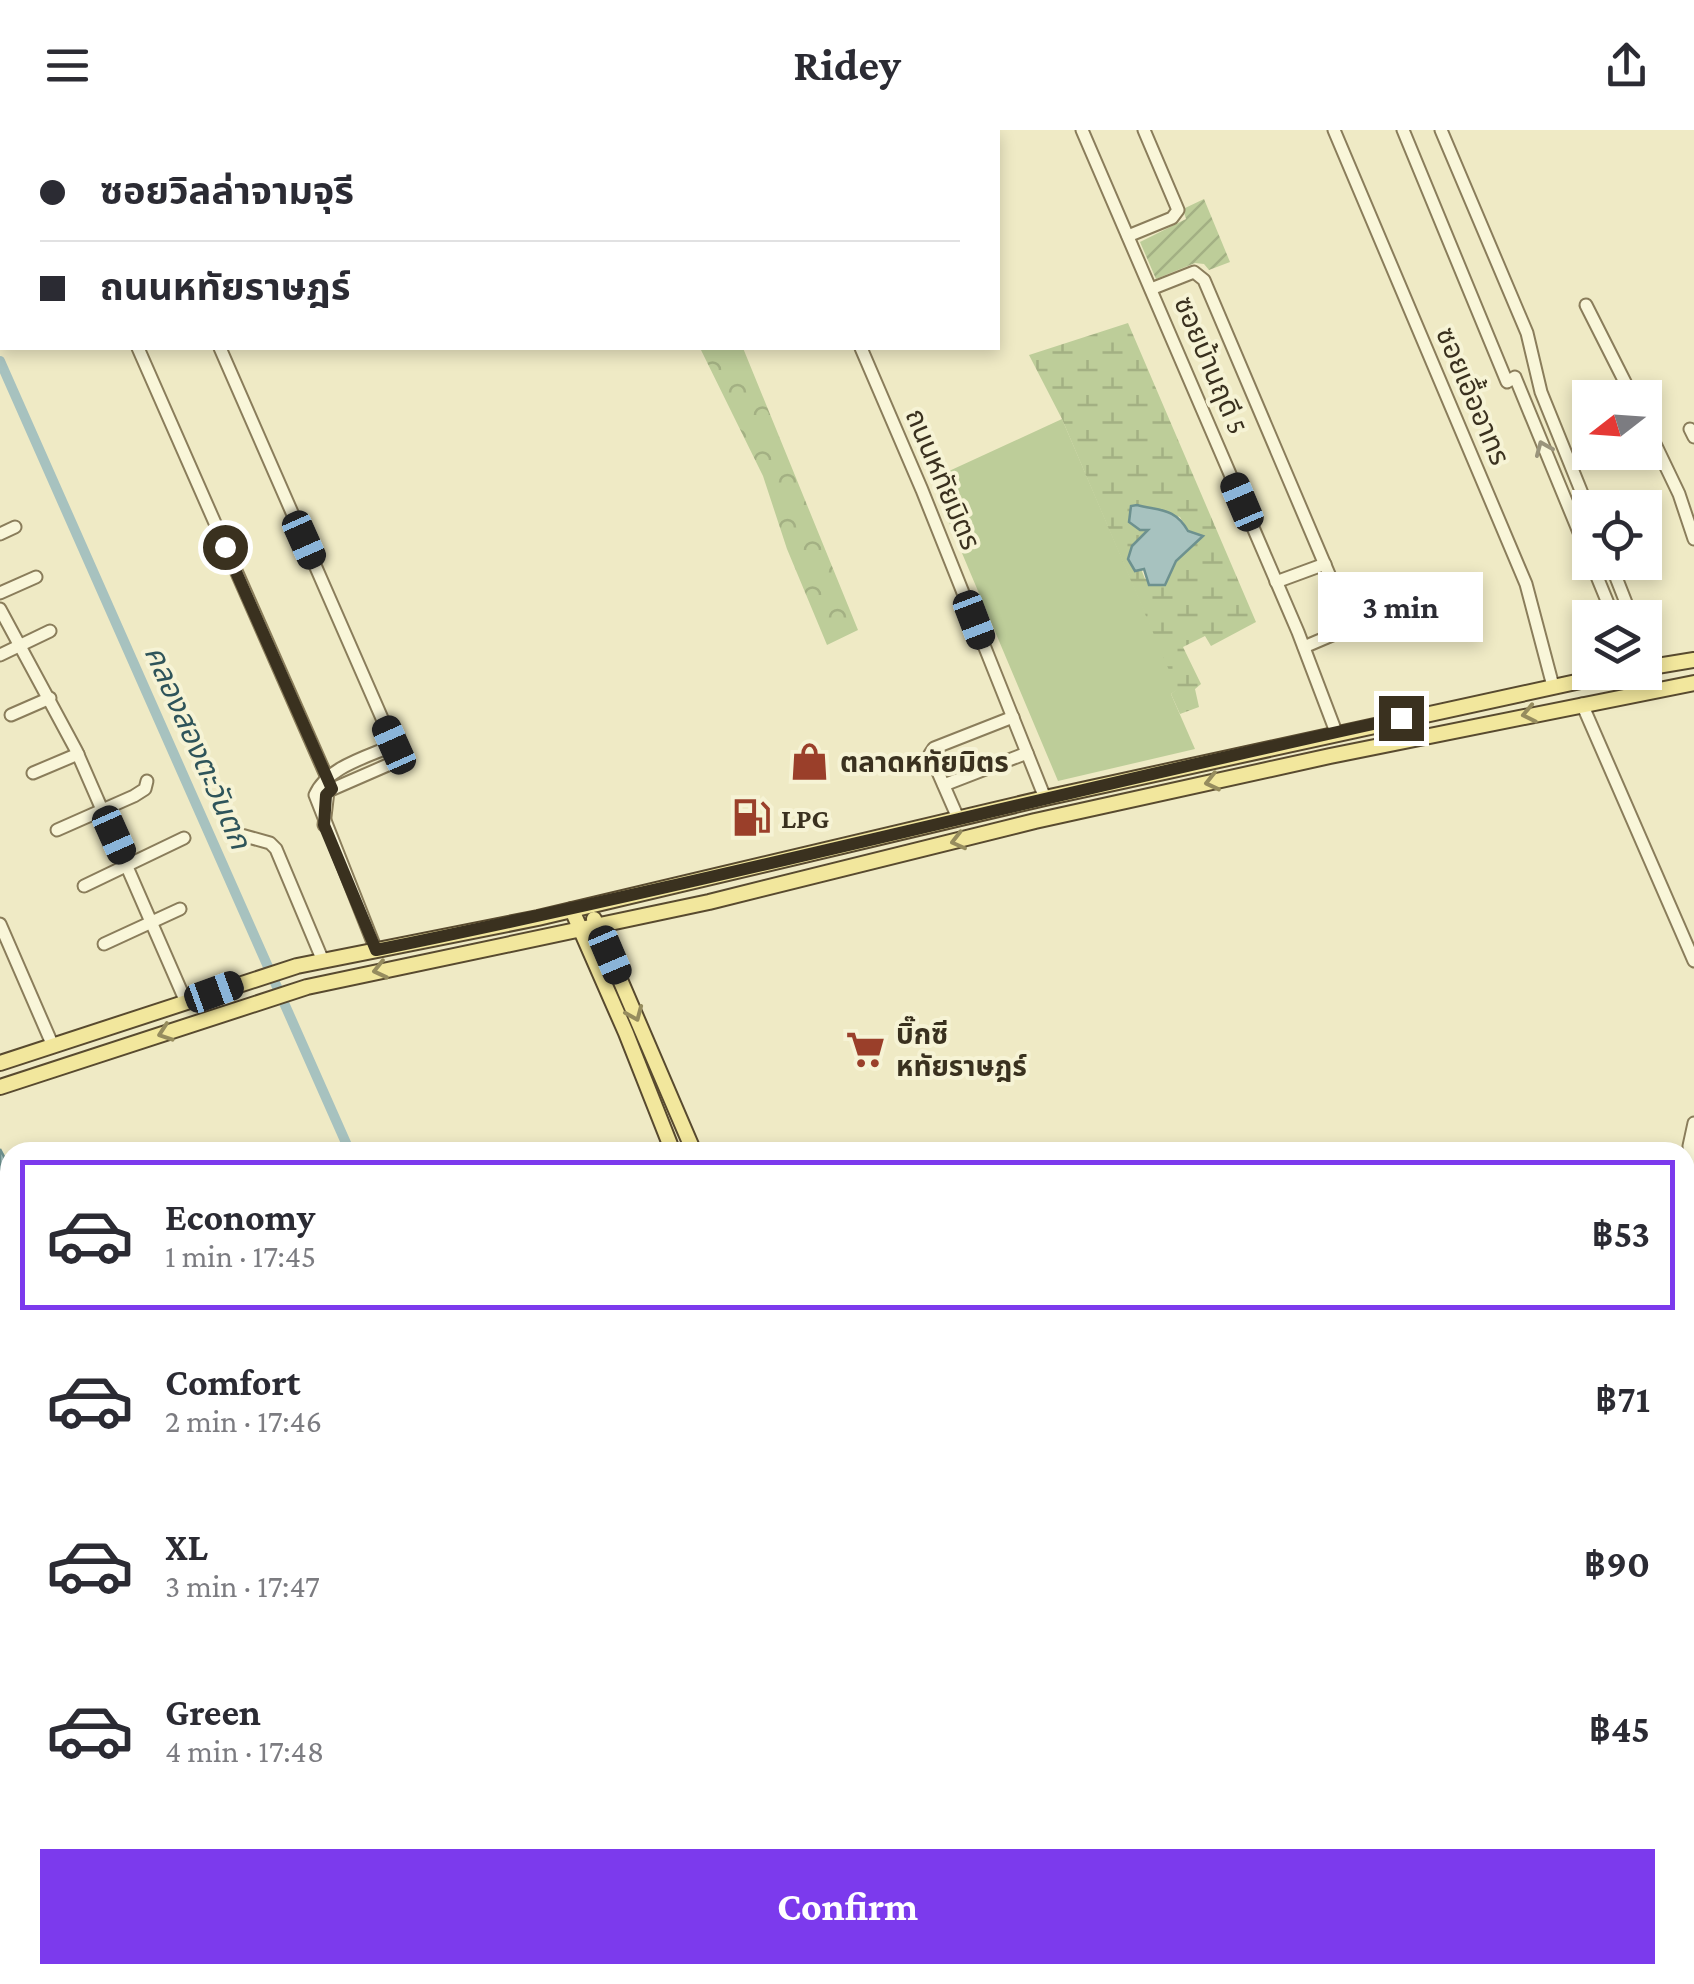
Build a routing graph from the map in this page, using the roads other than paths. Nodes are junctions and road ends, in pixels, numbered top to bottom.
1 (1082, 130) edge
2 (1144, 130) edge
3 (1334, 130) edge
4 (1402, 130) edge
5 (1441, 130) edge
6 (1128, 236) junction
7 (1151, 289) junction
8 (1586, 305) dead end
9 (139, 350) edge
10 (221, 350) edge
11 (862, 350) edge
12 (1624, 380) edge
13 (1541, 392) junction
14 (1522, 400) junction
15 (1662, 458) edge
16 (1580, 490) edge
17 (1572, 499) edge
18 (1566, 502) junction
19 (1572, 516) edge
20 (15, 528) dead end
21 (0, 534) edge
22 (1694, 540) edge
23 (1326, 564) junction
24 (36, 577) dead end
25 (1276, 582) junction
26 (0, 593) edge
27 (0, 609) edge
28 (1372, 618) dead end
29 (1351, 626) junction
30 (50, 631) dead end
31 (21, 645) junction
32 (1304, 647) junction
33 (0, 655) edge
34 (1694, 660) edge
35 (1662, 663) edge
36 (1572, 682) edge
37 (1694, 683) edge
38 (1553, 686) junction
39 (50, 698) junction
40 (1582, 704) junction
41 (11, 715) dead end
42 (1013, 717) junction
43 (1336, 732) junction
44 (1027, 753) junction
45 (78, 754) junction
46 (33, 773) dead end
47 (148, 781) dead end
48 (329, 784) junction
49 (944, 785) junction
50 (1045, 798) junction
51 (102, 810) junction
52 (1052, 817) junction
53 (958, 818) junction
54 (57, 830) dead end
55 (234, 832) dead end
56 (184, 838) dead end
57 (128, 867) junction
58 (84, 886) dead end
59 (591, 906) junction
60 (180, 909) dead end
61 (572, 910) junction
62 (624, 920) junction
63 (151, 922) junction
64 (0, 924) edge
65 (596, 925) junction
66 (578, 929) junction
67 (562, 932) junction
68 (104, 944) dead end
69 (376, 950) junction
70 (591, 952) junction
71 (610, 955) junction
72 (323, 960) junction
73 (1694, 961) edge
74 (186, 1002) junction
75 (52, 1046) junction
76 (0, 1063) edge
77 (0, 1088) edge
78 (669, 1142) edge
79 (690, 1142) edge

1 - 6 street, ซอยบ้านฤดี 5
2 - 6 street
3 - 38 street, ซอยเอื้ออาทร
4 - 14 street
5 - 13 street
6 - 7 street, ซอยบ้านฤดี 5
7 - 23 street
7 - 25 street, ซอยบ้านฤดี 5
8 - 12 street
9 - 48 street
10 - 48 street
11 - 42 street, ถนนหทัยมิตร
13 - 14 street
13 - 16 street
18 -> 14 street
15 - 22 street
17 - 18 street
18 - 19 street
20 - 21 street
23 - 25 street
23 - 29 street
24 - 26 street
25 - 32 street, ซอยบ้านฤดี 5
27 - 31 street
28 - 29 street
29 - 32 street
30 - 31 street
31 - 33 street
31 - 39 street
32 - 43 street, ซอยบ้านฤดี 5
34 - 35 main road
36 - 38 main road
37 - 40 main road
38 - 43 main road
39 - 41 street
39 - 45 street
40 -> 52 main road
40 - 73 street
42 - 44 street, ถนนหทัยมิตร
42 - 49 street
43 - 50 main road
44 - 49 street
44 - 50 street, ถนนหทัยมิตร
45 - 46 street
45 - 51 street
47 - 51 street
48 - 69 street
49 - 53 street
50 - 52 main road
50 - 53 main road
51 - 54 street
51 - 57 street
52 -> 62 main road
53 - 59 main road
55 - 72 street
56 - 57 street
57 - 58 street
57 - 63 street
59 - 61 main road
59 - 65 main road
60 - 63 street
61 - 66 main road
61 - 69 main road
62 - 65 main road
62 - 71 main road
63 - 68 street
63 - 74 street
64 - 75 street
65 - 66 main road
65 - 71 main road
66 - 67 main road
66 - 70 main road
67 - 70 main road
67 -> 77 main road
69 - 72 main road
70 - 78 main road
71 -> 79 main road
72 - 74 main road
74 - 75 main road
75 - 76 main road

